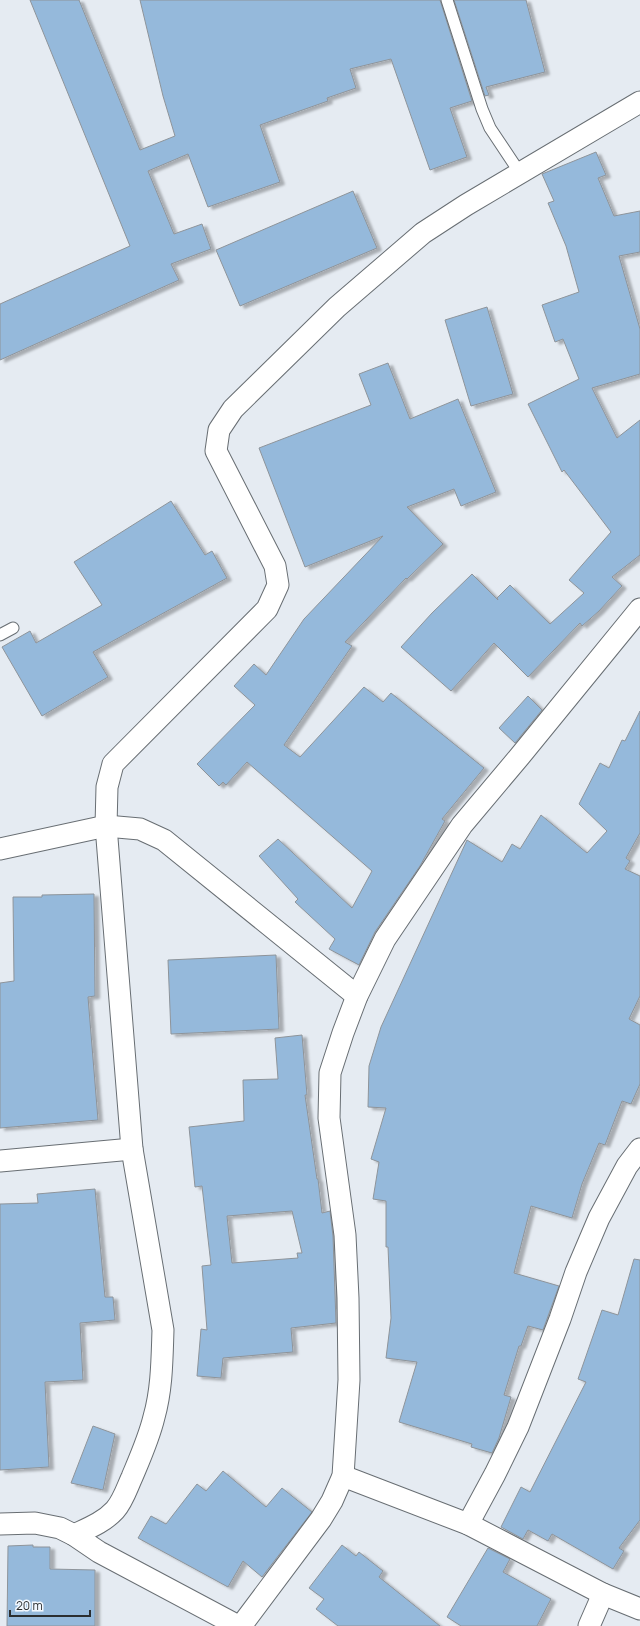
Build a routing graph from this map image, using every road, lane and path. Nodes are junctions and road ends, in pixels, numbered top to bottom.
1 (447, 0) edge
2 (640, 102) edge
3 (520, 173) junction
4 (640, 609) edge
5 (13, 628) dead end
6 (0, 635) edge
7 (106, 826) junction
8 (0, 849) edge
9 (357, 996) junction
10 (132, 1149) junction
11 (640, 1149) edge
12 (0, 1161) edge
13 (342, 1476) junction
14 (0, 1524) edge
15 (468, 1524) junction
16 (74, 1535) junction
17 (603, 1594) junction
18 (640, 1609) edge
19 (239, 1626) edge
20 (589, 1626) edge

1 - 3 lane
2 - 3 street
3 - 7 street
4 - 9 street
5 - 6 lane
7 - 8 street
7 - 9 street
7 - 10 street
9 - 13 street
10 - 12 street
10 - 16 street
11 - 15 street
13 - 15 street
13 - 19 street
14 - 16 street
15 - 17 street
16 - 19 street
17 - 18 street
17 - 20 street

